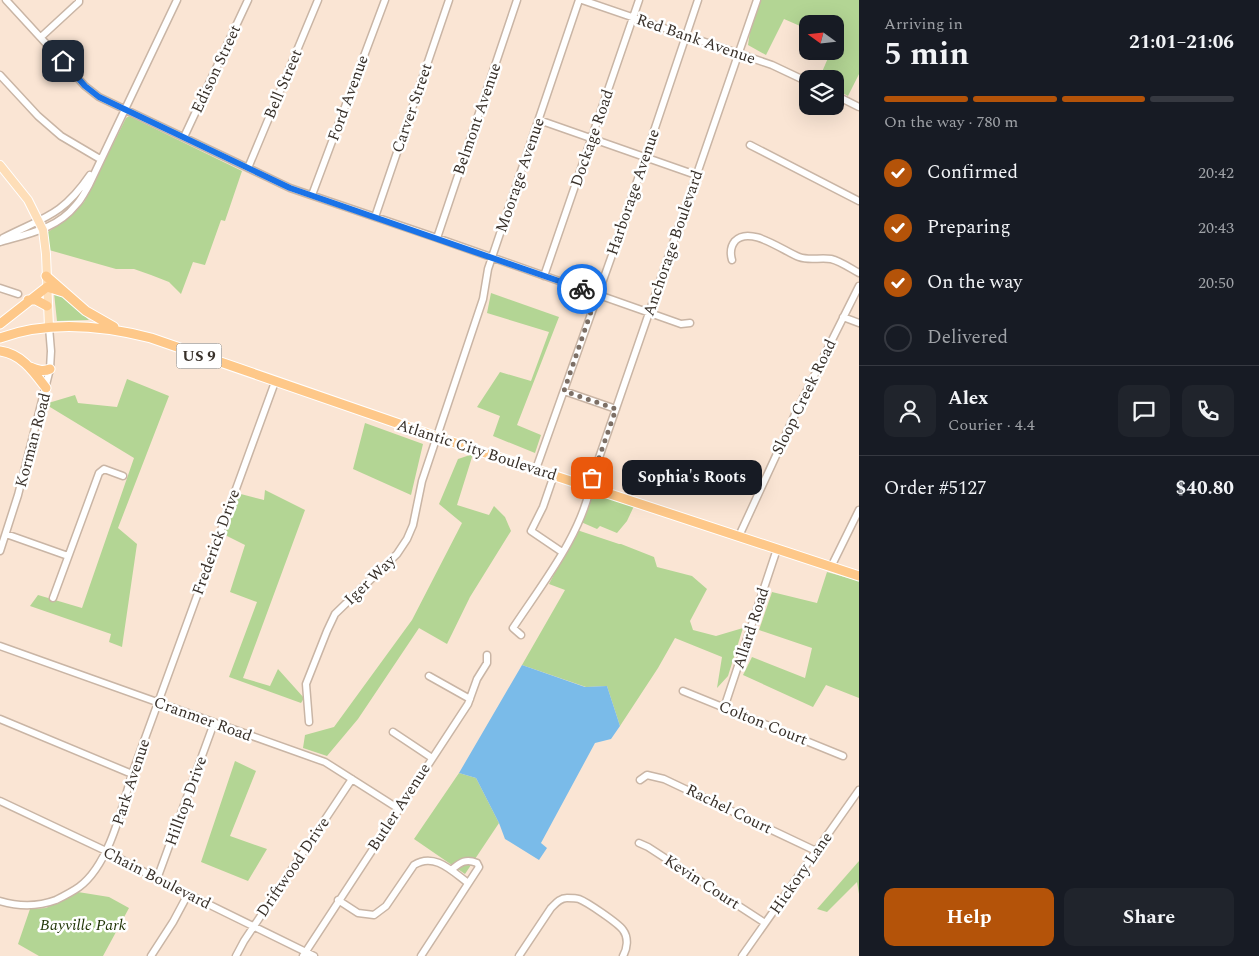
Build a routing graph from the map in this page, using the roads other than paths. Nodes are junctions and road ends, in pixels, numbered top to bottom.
1 (6, 0) edge
2 (177, 0) edge
3 (248, 0) edge
4 (318, 0) edge
5 (385, 0) edge
6 (449, 0) edge
7 (517, 0) edge
8 (581, 0) edge
9 (639, 0) edge
10 (698, 0) edge
11 (757, 0) edge
12 (79, 1) edge
13 (634, 17) junction
14 (686, 35) junction
15 (40, 37) junction
16 (738, 53) junction
17 (0, 75) edge
18 (799, 78) edge
19 (844, 100) edge
20 (859, 108) edge
21 (125, 109) junction
22 (539, 120) junction
23 (184, 137) junction
24 (591, 139) junction
25 (750, 145) dead end
26 (645, 157) junction
27 (100, 160) junction
28 (0, 166) edge
29 (248, 168) junction
30 (696, 175) junction
31 (312, 195) junction
32 (859, 200) edge
33 (374, 217) junction
34 (39, 222) junction
35 (43, 230) junction
36 (437, 238) junction
37 (0, 241) edge
38 (491, 258) junction
39 (732, 260) dead end
40 (859, 272) edge
41 (46, 276) junction
42 (544, 276) junction
43 (859, 286) edge
44 (47, 287) junction
45 (0, 288) edge
46 (66, 293) junction
47 (18, 294) dead end
48 (597, 294) junction
49 (28, 300) junction
50 (47, 306) junction
51 (650, 313) junction
52 (844, 317) junction
53 (690, 323) dead end
54 (859, 323) edge
55 (0, 324) edge
56 (49, 327) junction
57 (124, 331) junction
58 (0, 338) edge
59 (0, 351) edge
60 (30, 367) junction
61 (50, 369) junction
62 (275, 382) junction
63 (46, 388) junction
64 (564, 391) junction
65 (616, 409) junction
66 (437, 437) junction
67 (536, 469) junction
68 (554, 475) junction
69 (123, 476) dead end
70 (591, 487) junction
71 (859, 510) edge
72 (6, 534) junction
73 (739, 536) junction
74 (777, 549) junction
75 (0, 550) edge
76 (562, 552) junction
77 (68, 556) junction
78 (831, 567) junction
79 (859, 576) edge
80 (53, 598) dead end
81 (521, 635) dead end
82 (0, 646) edge
83 (487, 655) dead end
84 (430, 676) dead end
85 (683, 691) dead end
86 (470, 699) junction
87 (158, 703) junction
88 (724, 708) junction
89 (0, 719) edge
90 (309, 722) dead end
91 (214, 723) junction
92 (393, 732) dead end
93 (842, 756) dead end
94 (432, 758) junction
95 (132, 774) junction
96 (352, 778) junction
97 (640, 780) dead end
98 (859, 790) edge
99 (0, 801) edge
100 (399, 809) junction
101 (639, 843) dead end
102 (106, 851) junction
103 (816, 851) junction
104 (451, 870) junction
105 (157, 879) junction
106 (468, 882) junction
107 (188, 894) junction
108 (338, 900) junction
109 (0, 901) edge
110 (765, 923) junction
111 (254, 926) junction
112 (304, 954) edge
113 (151, 956) edge
114 (236, 956) edge
115 (314, 956) edge
116 (420, 956) edge
117 (519, 956) edge
118 (623, 956) edge
119 (742, 956) edge

1 - 15 street
2 - 21 street
3 - 23 street, Edison Street
4 - 29 street, Bell Street
5 - 31 street, Ford Avenue
6 - 33 street, Carver Street
7 - 36 street, Belmont Avenue
8 - 13 street, Red Bank Avenue
8 - 22 street, Moorage Avenue
9 - 13 street, Dockage Road
10 - 14 street, Harborage Avenue
11 - 16 street, Anchorage Boulevard
12 - 15 street
13 - 14 street, Red Bank Avenue
13 - 24 street, Dockage Road
14 - 16 street, Red Bank Avenue
14 - 26 street, Harborage Avenue
15 - 21 street
16 - 18 street, Red Bank Avenue
16 - 30 street, Anchorage Boulevard
17 - 27 street
19 - 20 street
21 - 23 street
21 - 27 street
22 - 24 street
22 - 38 street, Moorage Avenue
23 - 29 street
24 - 26 street
24 - 42 street, Dockage Road
25 - 32 street
26 - 30 street
26 - 48 street, Harborage Avenue
27 - 34 street
27 - 35 street
28 - 34 main road
29 - 31 street
30 - 51 street, Anchorage Boulevard
31 - 33 street
33 - 36 street
34 - 35 main road
34 - 37 street
35 - 37 street
35 - 41 main road
36 - 38 street
38 - 42 street
38 - 66 street, Moorage Avenue
39 - 40 street
41 - 44 main road
41 - 46 highway
42 - 48 street
43 - 52 street, Sloop Creek Road
44 - 46 highway
44 - 49 highway
44 - 50 main road
45 - 47 street
46 - 57 highway
48 - 51 street
48 - 64 street, Harborage Avenue
49 - 50 highway
49 - 55 highway
50 - 56 main road
51 - 53 street
51 - 65 street, Anchorage Boulevard
52 - 54 street
52 - 73 street, Sloop Creek Road
56 - 57 highway, US 9
56 - 58 highway, US 9
56 - 61 street, Korman Road
57 - 62 highway, Atlantic City Boulevard / US 9
59 - 60 highway
60 - 61 highway
60 - 63 highway
61 - 63 street, Korman Road
62 - 66 highway, Atlantic City Boulevard / US 9
62 - 87 street, Frederick Drive
63 - 72 street, Korman Road
64 - 65 street
64 - 67 street, Harborage Avenue
65 - 70 street, Anchorage Boulevard
66 - 67 highway, Atlantic City Boulevard / US 9
66 - 90 street, Iger Way
67 - 68 highway, Atlantic City Boulevard / US 9
68 - 70 highway, Atlantic City Boulevard / US 9
68 - 76 street
69 - 77 street
70 - 73 highway, Atlantic City Boulevard / US 9
70 - 76 street
71 - 78 street
72 - 75 street, Korman Road
72 - 77 street
73 - 74 highway, Atlantic City Boulevard / US 9
74 - 78 highway, Atlantic City Boulevard / US 9
74 - 88 street, Allard Road
76 - 81 street
77 - 80 street
78 - 79 highway, Atlantic City Boulevard / US 9
82 - 87 street, Cranmer Road
83 - 86 street, Butler Avenue
84 - 86 street
85 - 88 street, Colton Court
86 - 94 street, Butler Avenue
87 - 91 street, Cranmer Road
87 - 95 street, Park Avenue
88 - 93 street, Colton Court
89 - 95 street
91 - 96 street, Cranmer Road
91 - 105 street, Hilltop Drive
92 - 94 street
94 - 100 street, Butler Avenue
95 - 102 street, Park Avenue
96 - 100 street, Cranmer Road
96 - 111 street, Driftwood Drive
97 - 103 street, Rachel Court
98 - 103 street, Hickory Lane
99 - 102 street, Chain Boulevard
100 - 108 street, Butler Avenue
101 - 110 street, Kevin Court
102 - 105 street, Chain Boulevard
102 - 109 street, Park Avenue
103 - 110 street, Hickory Lane
104 - 106 street
104 - 106 street
104 - 108 street
105 - 107 street, Chain Boulevard
106 - 116 street
107 - 111 street, Chain Boulevard
107 - 113 street
108 - 112 street, Butler Avenue
110 - 119 street, Hickory Lane
111 - 112 street, Chain Boulevard
111 - 114 street, Driftwood Drive
112 - 115 street, Chain Boulevard
117 - 118 street

